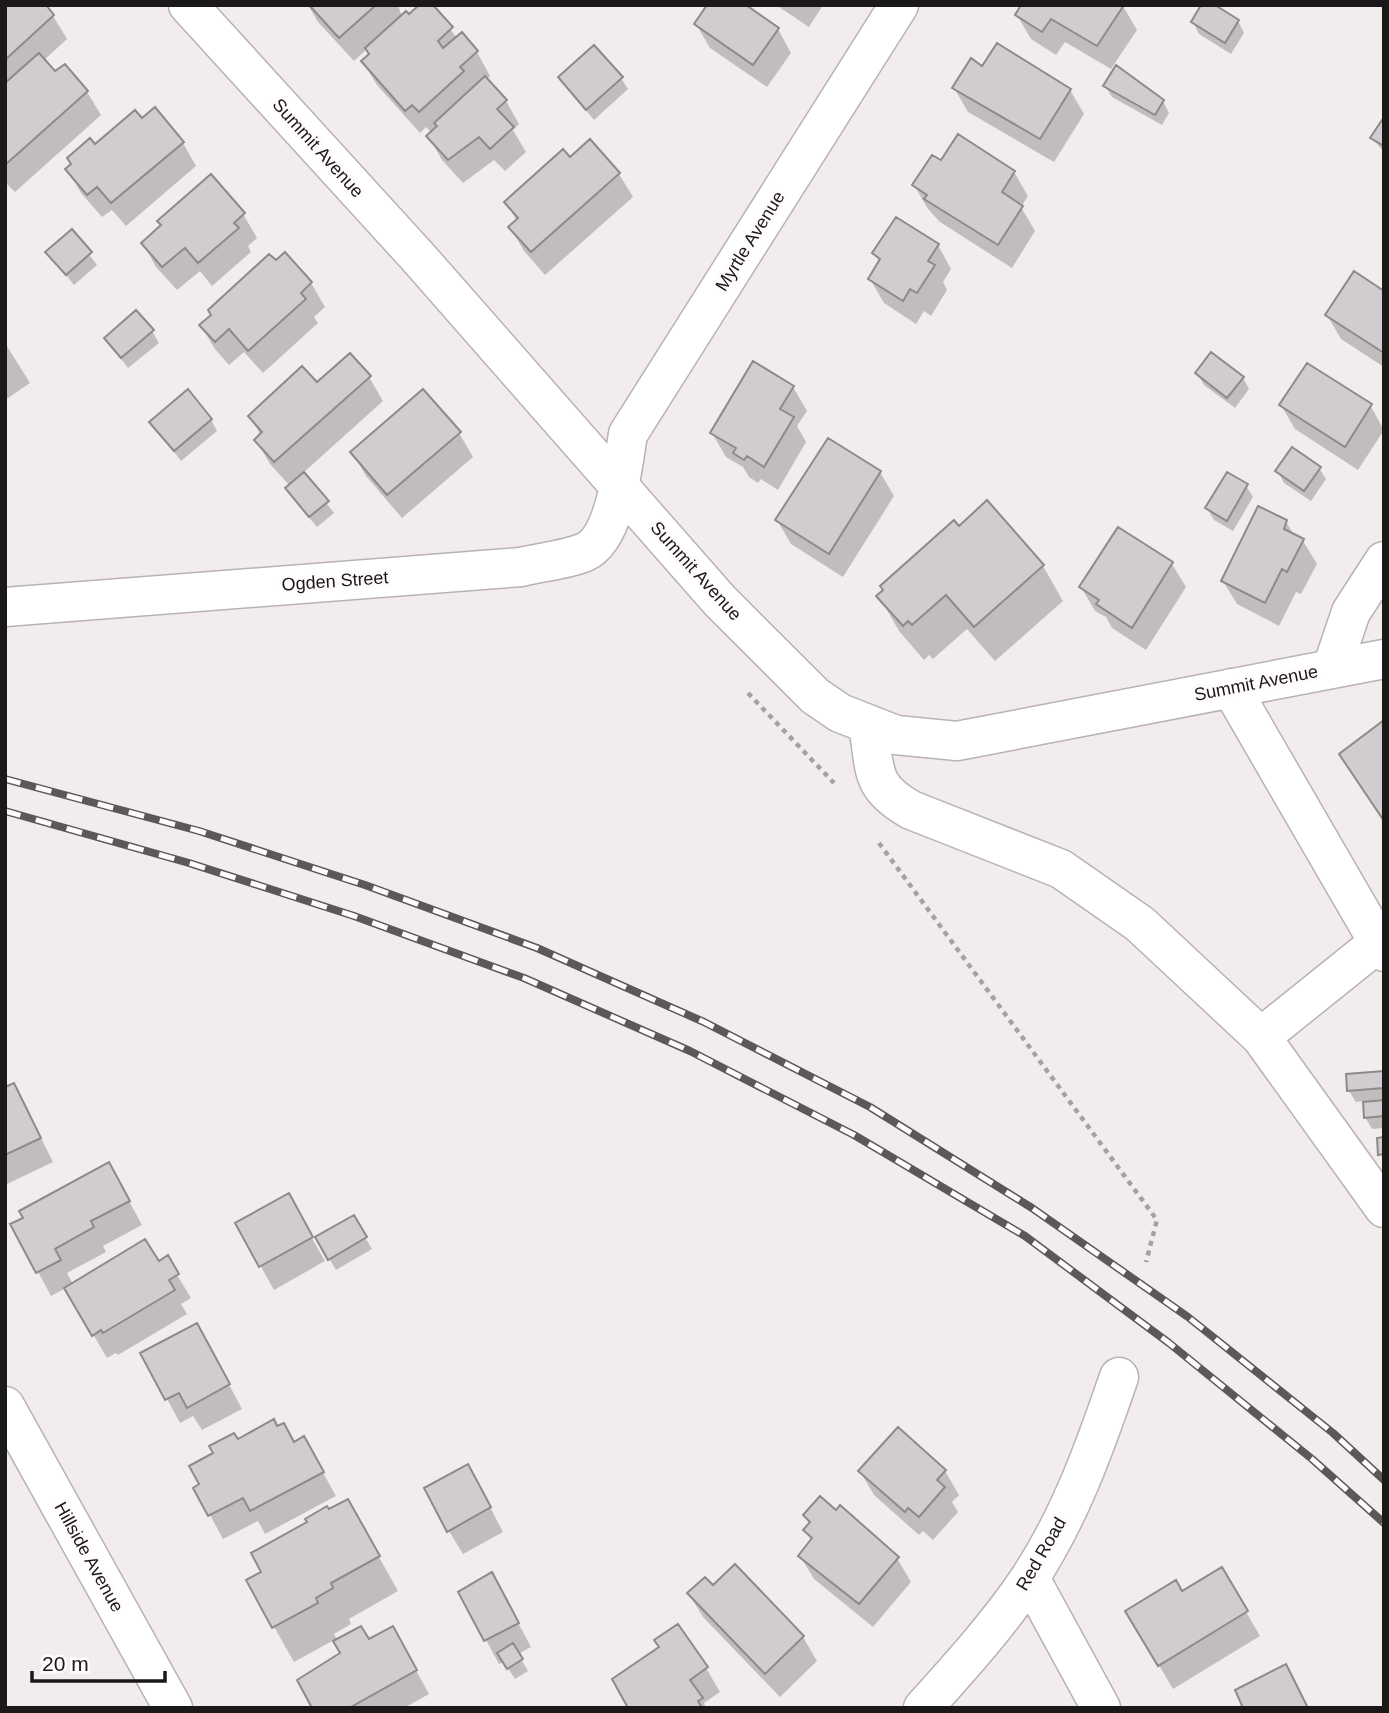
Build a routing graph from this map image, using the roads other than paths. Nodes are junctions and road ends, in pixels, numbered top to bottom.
1 (188, 5) edge
2 (899, 5) edge
3 (620, 484) junction
4 (1384, 561) edge
5 (5, 607) edge
6 (1384, 659) edge
7 (1332, 668) junction
8 (1231, 688) junction
9 (868, 726) junction
10 (1381, 947) edge
11 (1261, 1037) junction
12 (1384, 1208) edge
13 (1119, 1377) dead end
14 (5, 1406) edge
15 (1030, 1578) junction
16 (173, 1708) edge
17 (923, 1708) edge
18 (1101, 1708) edge

1 - 3 street, Summit Avenue
2 - 3 street, Myrtle Avenue
3 - 5 street, Ogden Street
3 - 9 street, Summit Avenue
4 - 7 street
6 - 7 street, Summit Avenue
7 - 8 street, Summit Avenue
8 - 9 street, Summit Avenue
8 - 10 street
9 - 11 street
10 - 11 street
11 - 12 street
13 - 15 street, Red Road
14 - 16 street, Hillside Avenue
15 - 17 street, Red Road
15 - 18 street

